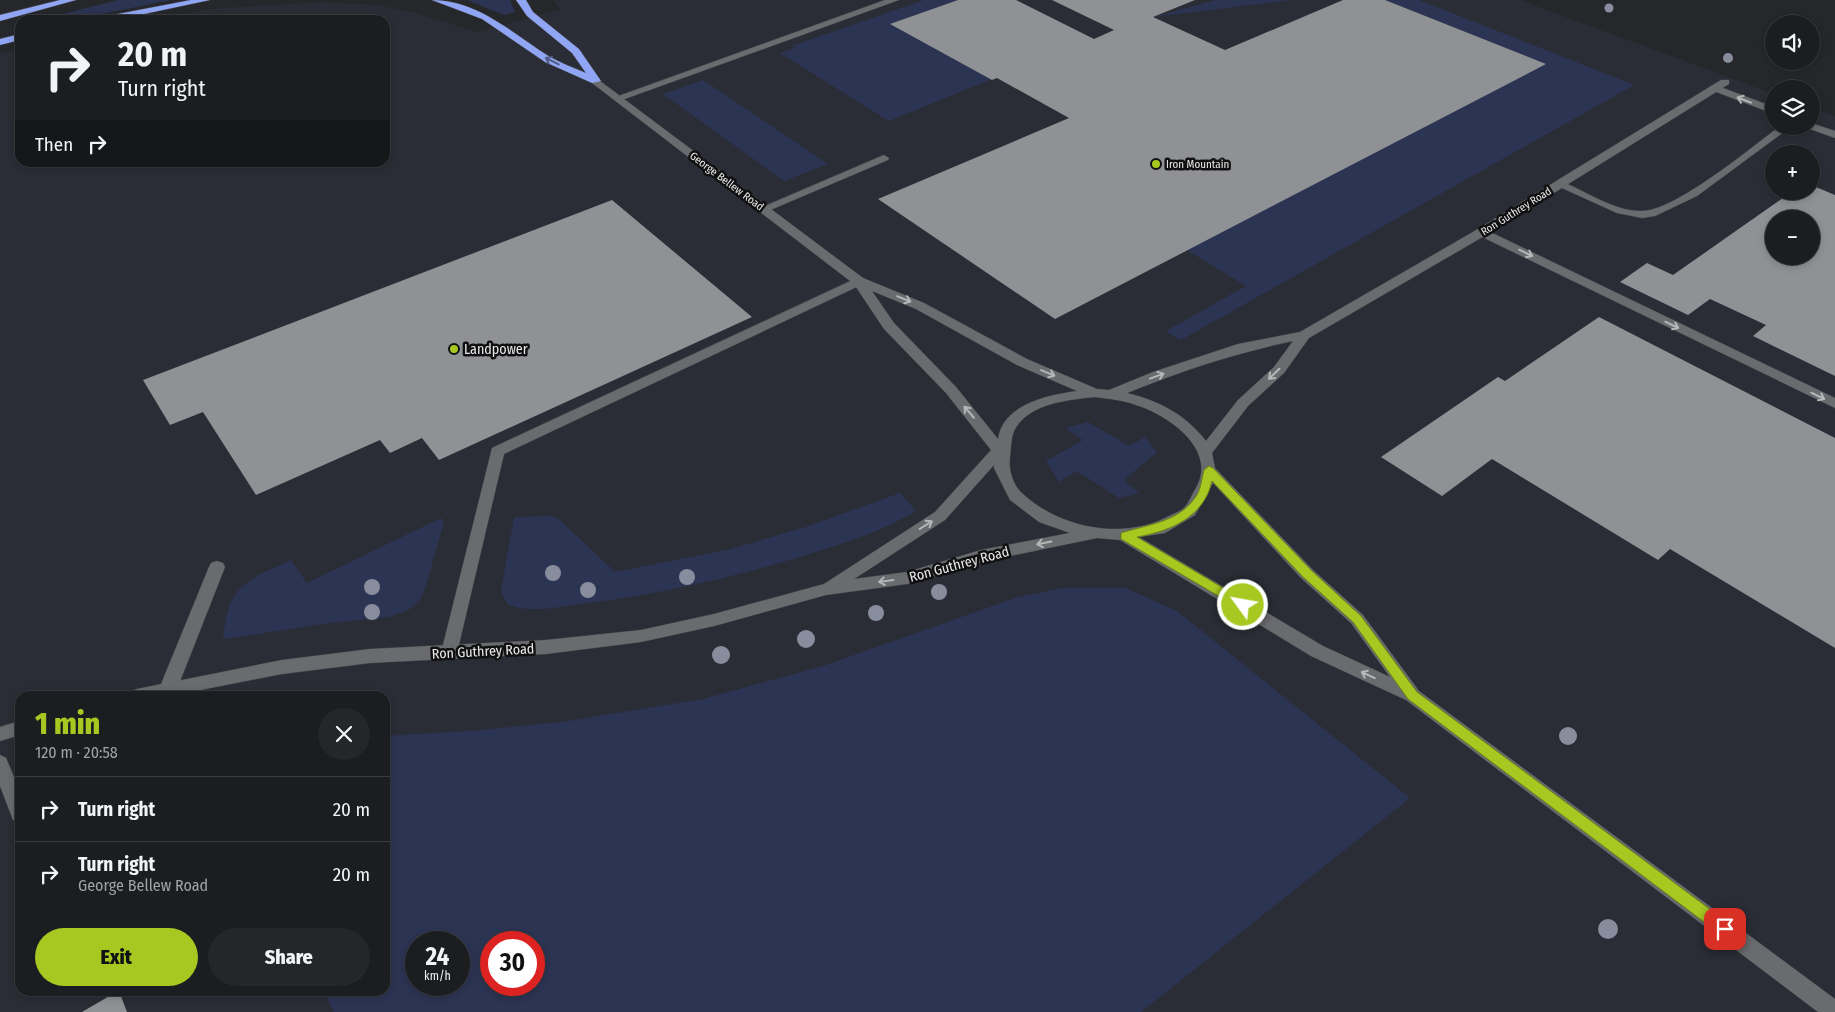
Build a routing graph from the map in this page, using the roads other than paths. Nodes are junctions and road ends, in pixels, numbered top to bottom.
1 (71, 0) edge
2 (204, 0) edge
3 (437, 0) edge
4 (521, 0) edge
5 (894, 0) edge
6 (128, 15) edge
7 (0, 18) edge
8 (15, 38) edge
9 (0, 42) edge
10 (596, 82) junction
11 (618, 98) junction
12 (1765, 107) edge
13 (1820, 129) edge
14 (1774, 135) edge
15 (1835, 135) edge
16 (884, 158) dead end
17 (1559, 184) junction
18 (764, 209) junction
19 (1482, 232) junction
20 (859, 281) junction
21 (1304, 335) junction
22 (1095, 393) junction
23 (1112, 394) junction
24 (1835, 404) edge
25 (1000, 450) junction
26 (1205, 452) junction
27 (1209, 470) junction
28 (1092, 534) junction
29 (1125, 536) junction
30 (217, 566) dead end
31 (826, 589) junction
32 (448, 653) junction
33 (168, 689) junction
34 (159, 691) edge
35 (1412, 695) junction
36 (15, 730) edge
37 (0, 734) edge
38 (0, 762) edge
39 (15, 801) edge
40 (1835, 1012) edge

1 - 7 highway
2 - 6 highway
10 -> 3 highway
4 - 10 highway
5 - 11 street
8 - 9 highway
10 - 11 street, George Bellew Road
11 - 18 street, George Bellew Road
12 -> 17 street, Ron Guthrey Road
13 - 15 street
14 - 17 street
16 - 18 street
17 - 19 street, Ron Guthrey Road
18 - 20 street, George Bellew Road
19 - 21 street, Ron Guthrey Road
19 -> 24 street
20 -> 22 street, George Bellew Road
25 -> 20 street, George Bellew Road
20 - 32 street
23 -> 21 street, Ron Guthrey Road
21 -> 26 street, Ron Guthrey Road
22 - 23 street
22 - 25 street
23 - 26 street
25 - 28 street
31 -> 25 street, Ron Guthrey Road
26 - 27 street
27 - 29 street
27 - 35 street
28 - 29 street
28 -> 31 street, Ron Guthrey Road
35 -> 29 street
30 - 33 street
31 - 32 street, Ron Guthrey Road
32 - 33 street, Ron Guthrey Road
33 - 34 street, Ron Guthrey Road
35 - 40 street
36 - 37 street
38 - 39 street

